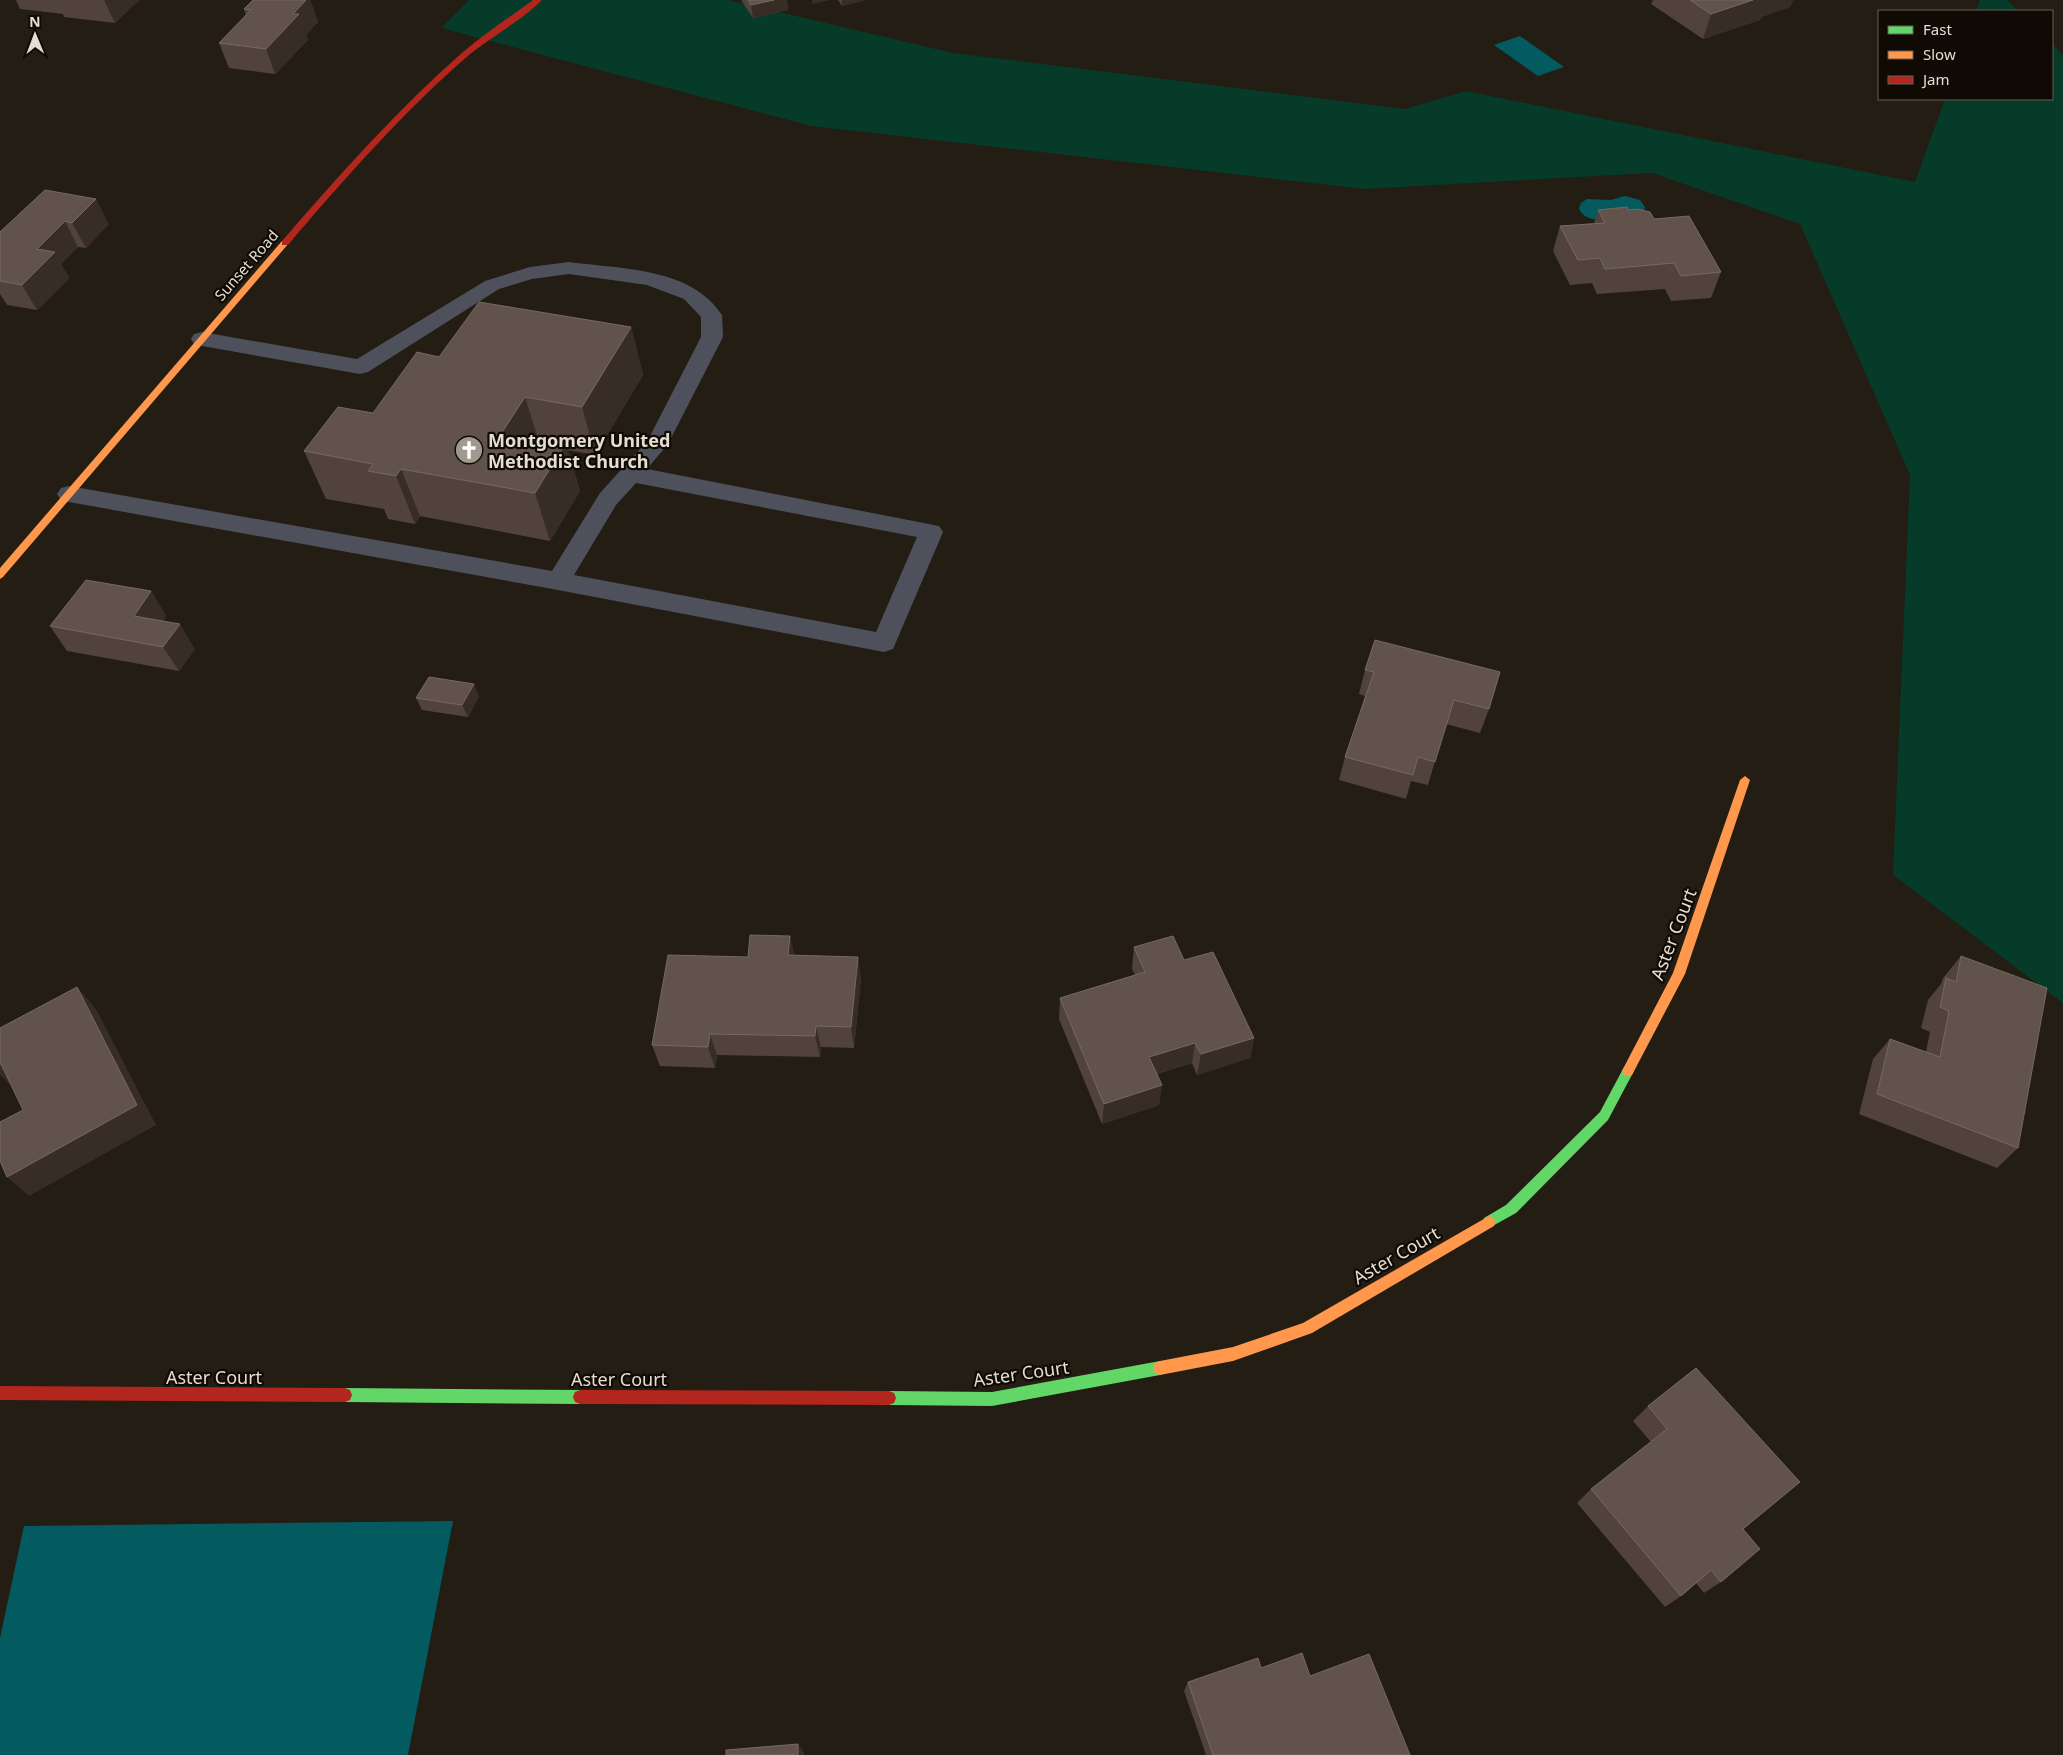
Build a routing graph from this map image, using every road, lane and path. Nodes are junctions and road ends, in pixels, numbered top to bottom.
1 (538, 0) edge
2 (202, 339) junction
3 (631, 474) junction
4 (69, 494) junction
5 (0, 574) edge
6 (558, 581) junction
7 (1745, 780) dead end
8 (0, 1393) edge

1 - 2 street, Sunset Road
2 - 3 lane
2 - 4 street, Sunset Road
3 - 6 lane
3 - 6 lane
4 - 5 street, Sunset Road
4 - 6 lane
7 - 8 street, Aster Court

